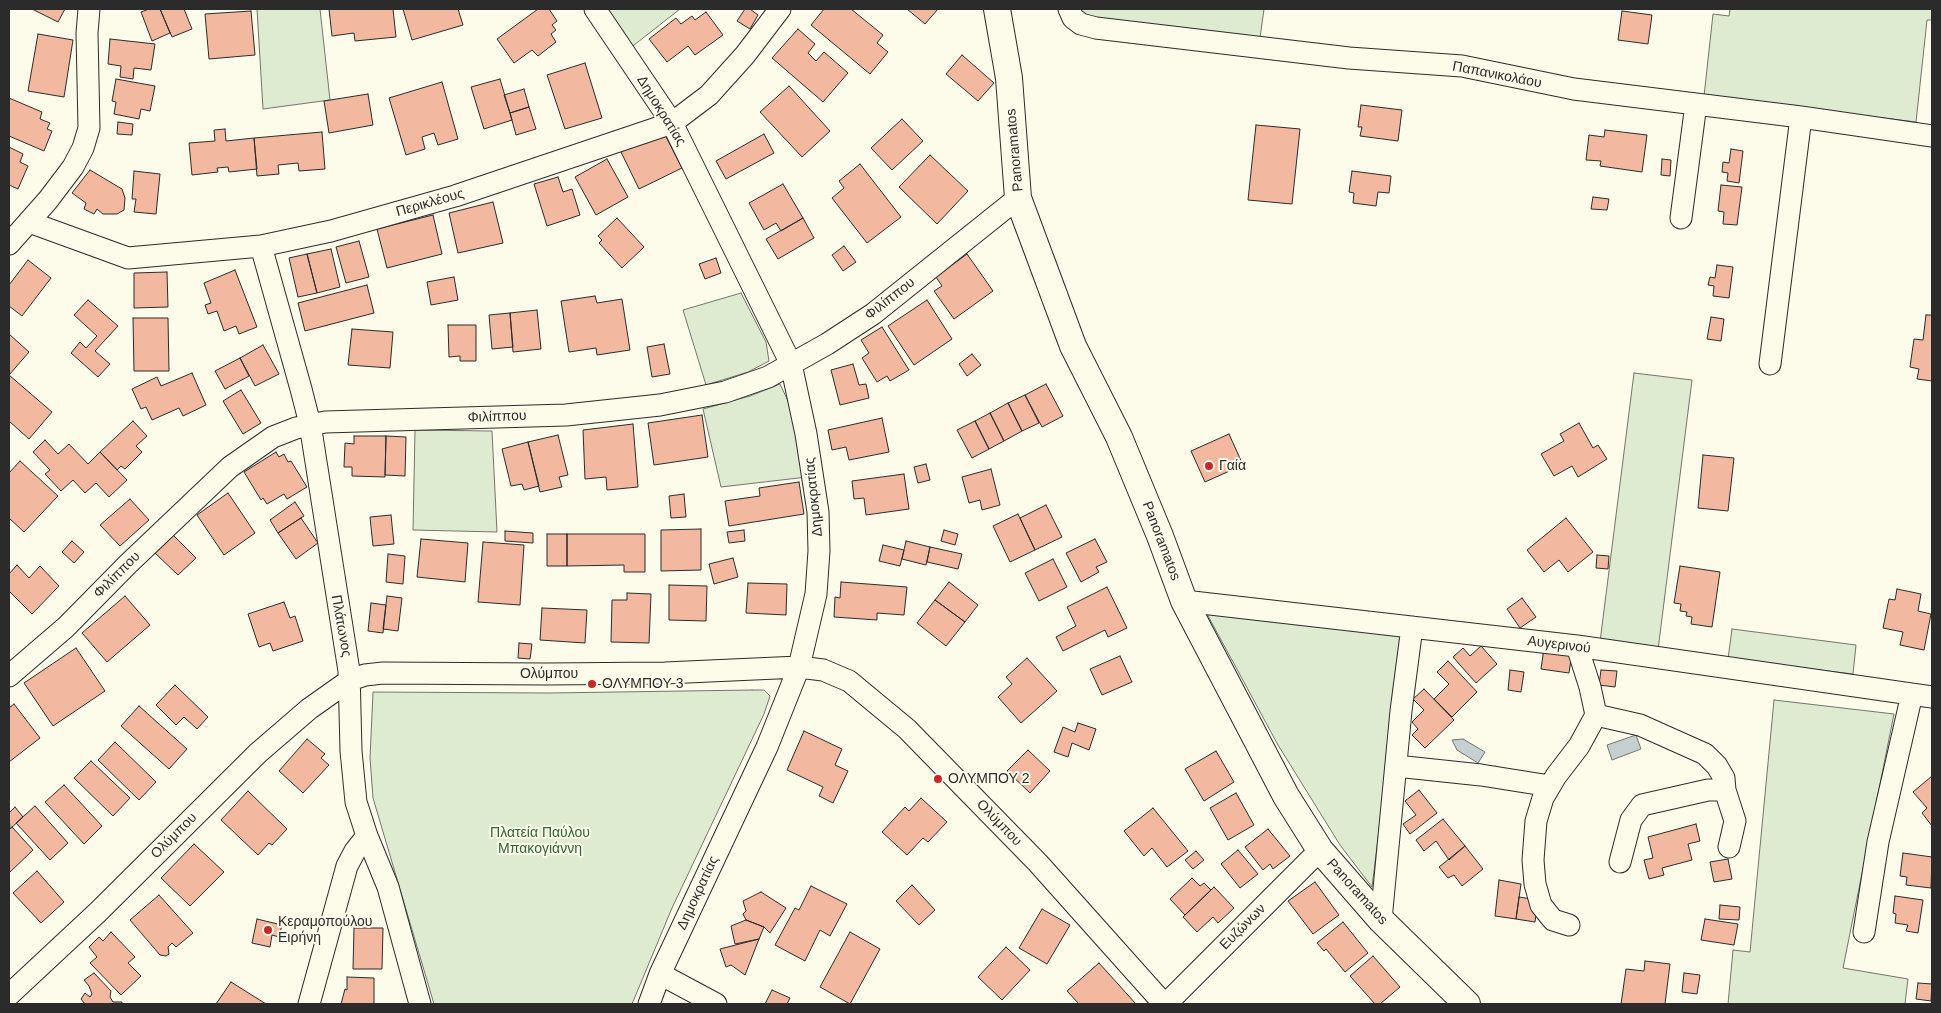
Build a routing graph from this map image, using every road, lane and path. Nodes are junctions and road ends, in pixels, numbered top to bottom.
1 (89, 9) edge
2 (595, 9) edge
3 (780, 9) edge
4 (997, 9) edge
5 (1069, 9) edge
6 (1696, 104) junction
7 (1801, 117) junction
8 (672, 123) junction
9 (1932, 136) edge
10 (1018, 198) junction
11 (1681, 218) dead end
12 (29, 222) junction
13 (9, 244) edge
14 (261, 246) junction
15 (791, 364) junction
16 (1770, 364) dead end
17 (310, 424) junction
18 (1184, 600) junction
19 (1412, 627) junction
20 (1577, 646) junction
21 (799, 667) junction
22 (9, 676) edge
23 (350, 680) junction
24 (1922, 696) edge
25 (1596, 716) junction
26 (1396, 766) junction
27 (1550, 786) junction
28 (1725, 790) junction
29 (367, 836) junction
30 (1729, 847) dead end
31 (1320, 850) junction
32 (1620, 862) dead end
33 (1380, 920) junction
34 (1569, 925) dead end
35 (1864, 932) dead end
36 (660, 974) junction
37 (9, 996) edge
38 (309, 1004) edge
39 (420, 1004) edge
40 (649, 1004) edge
41 (716, 1004) edge
42 (1165, 1004) edge
43 (1467, 1004) edge

1 - 12 street
2 - 8 street, Δημοκρατίας
3 - 8 street, Περικλέους
4 - 10 main road, Panoramatos
5 - 6 street, Παπανικολάου
6 - 7 street, Παπανικολάου
6 - 11 street
7 - 9 street, Παπανικολάου
7 - 16 street
8 - 14 street, Περικλέους
8 - 15 street, Δημοκρατίας
10 - 15 street, Φιλίππου
10 - 18 main road, Panoramatos
12 - 13 street
12 - 14 street, Περικλέους
14 - 17 street, Πλάτωνος
15 - 17 street, Φιλίππου
15 - 21 street, Δημοκρατίας
17 - 22 street, Φιλίππου
17 - 23 street, Πλάτωνος
18 - 19 street, Αυγερινού
18 - 31 main road, Panoramatos
19 - 20 street, Αυγερινού
19 - 26 street
20 - 24 street, Αυγερινού
20 - 25 street
21 - 23 street, Ολύμπου
21 - 36 street, Δημοκρατίας
21 - 42 street, Ολύμπου
23 - 29 street, Πλάτωνος
23 - 37 street, Ολύμπου
24 - 35 street
25 - 27 street
25 - 28 street
26 - 27 street
26 - 33 street
27 - 34 street
28 - 30 street
28 - 32 street
29 - 38 street
29 - 39 street, Πλάτωνος
31 - 33 main road, Panoramatos
31 - 42 street, Ευζώνων
33 - 43 main road, Panoramatos
36 - 40 street, Δημοκρατίας
36 - 41 street

